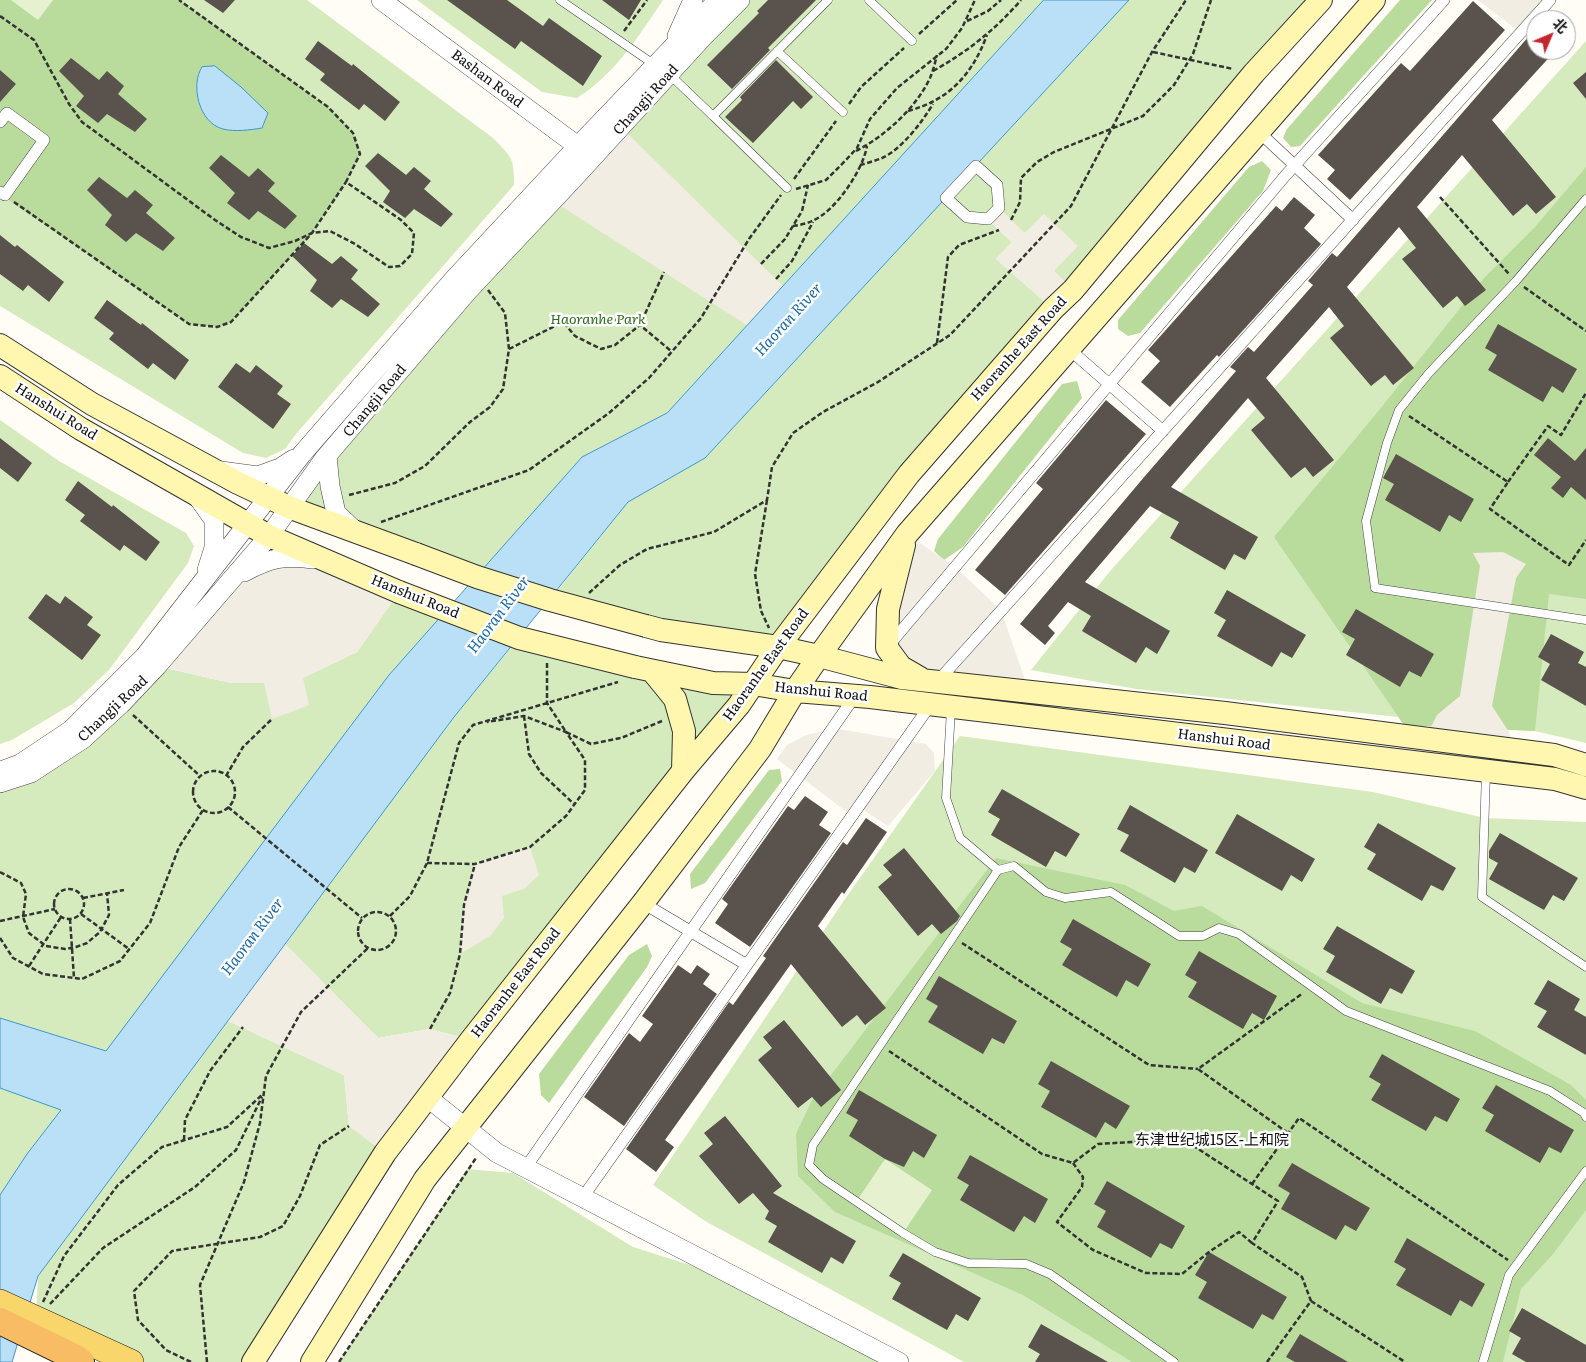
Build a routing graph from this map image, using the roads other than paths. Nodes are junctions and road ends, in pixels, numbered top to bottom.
1 (381, 0) edge
2 (560, 0) edge
3 (693, 0) edge
4 (718, 0) edge
5 (740, 0) edge
6 (828, 0) edge
7 (869, 0) edge
8 (1321, 0) edge
9 (1374, 0) edge
10 (1444, 0) edge
11 (1550, 0) edge
12 (912, 41) road end
13 (672, 47) junction
14 (778, 51) junction
15 (662, 70) junction
16 (843, 112) road end
17 (713, 116) junction
18 (0, 122) edge
19 (1259, 132) junction
20 (578, 146) junction
21 (593, 157) junction
22 (1294, 165) junction
23 (784, 191) road end
24 (0, 192) edge
25 (946, 198) joint
26 (1586, 199) edge
27 (1353, 220) junction
28 (0, 345) edge
29 (1069, 349) junction
30 (0, 376) edge
31 (1109, 384) junction
32 (1163, 430) junction
33 (302, 454) junction
34 (327, 456) junction
35 (215, 470) junction
36 (197, 496) junction
37 (269, 498) junction
38 (291, 508) junction
39 (248, 524) junction
40 (355, 531) junction
41 (907, 534) junction
42 (270, 536) junction
43 (324, 560) junction
44 (234, 577) junction
45 (203, 580) junction
46 (1586, 620) edge
47 (778, 647) junction
48 (887, 648) junction
49 (818, 656) junction
50 (644, 669) junction
51 (931, 682) junction
52 (753, 684) junction
53 (795, 691) junction
54 (856, 696) junction
55 (941, 706) junction
56 (1586, 765) edge
57 (0, 771) edge
58 (684, 771) junction
59 (1486, 771) junction
60 (0, 783) edge
61 (1586, 788) edge
62 (998, 870) junction
63 (643, 903) junction
64 (691, 932) junction
65 (747, 965) junction
66 (1586, 967) edge
67 (427, 1097) junction
68 (1586, 1117) edge
69 (467, 1128) junction
70 (526, 1167) junction
71 (1586, 1171) edge
72 (584, 1197) junction
73 (0, 1302) edge
74 (0, 1321) edge
75 (0, 1338) edge
76 (50, 1362) edge
77 (81, 1362) edge
78 (130, 1362) edge
79 (253, 1362) edge
80 (312, 1362) edge
81 (899, 1362) edge
82 (1174, 1362) edge
83 (1483, 1362) edge

1 - 20 street, Bashan Road
2 - 15 lane
3 - 13 street
4 - 13 street, Changji Road
5 - 15 street, Changji Road
6 - 14 lane
7 - 12 lane
8 - 47 main road, Haoranhe East Road
9 - 19 main road
10 - 22 street
11 - 27 street
13 - 15 street, Changji Road
14 - 16 lane
14 - 17 lane
15 - 17 lane
15 - 20 street, Changji Road
15 - 21 street, Changji Road
17 - 23 lane
18 - 24 street
19 - 22 street
19 - 29 main road
20 - 21 street, Bashan Road
20 - 33 street, Changji Road
21 - 34 street, Changji Road
22 - 27 street
22 - 31 street
25 - 25 street
26 - 46 lane
27 - 32 street
28 - 35 main road, Hanshui Road
29 - 31 street
29 - 41 main road
30 - 36 main road, Hanshui Road
31 - 32 street
31 - 48 street
32 - 51 street
33 - 35 street
33 - 37 street, Changji Road
34 - 38 street, Changji Road
34 - 40 street
35 - 37 main road, Hanshui Road
36 - 39 main road, Hanshui Road
36 - 45 street
37 - 38 main road, Hanshui Road
37 - 39 street, Changji Road
38 - 40 main road, Hanshui Road
38 - 42 street, Changji Road
39 - 42 main road, Hanshui Road
39 - 45 street, Changji Road
40 - 47 main road, Hanshui Road, bridge
41 - 48 main road
41 - 49 main road
42 - 43 main road, Hanshui Road
42 - 44 street, Changji Road
43 - 44 street
43 - 50 main road, Hanshui Road, bridge
44 - 60 street, Changji Road
45 - 57 street, Changji Road
47 - 49 main road, Hanshui Road
47 - 52 main road, Haoranhe East Road
48 - 51 main road
49 - 51 main road, Hanshui Road
49 - 53 main road
50 - 52 main road, Hanshui Road
50 - 58 main road
51 - 56 main road, Hanshui Road
52 - 53 main road, Hanshui Road
52 - 58 main road, Haoranhe East Road
53 - 54 main road, Hanshui Road
53 - 63 main road
54 - 55 main road, Hanshui Road
54 - 64 street
55 - 59 main road, Hanshui Road
55 - 62 lane
55 - 65 street
58 - 67 main road, Haoranhe East Road
59 - 61 main road, Hanshui Road
59 - 66 lane
62 - 68 lane
62 - 82 lane
63 - 64 street
63 - 69 main road
64 - 65 street
64 - 70 street
65 - 72 street
67 - 69 street
67 - 79 main road, Haoranhe East Road
69 - 70 street
69 - 80 main road
70 - 72 street
71 - 83 lane
72 - 81 street
73 - 78 main road
74 - 77 highway
75 - 76 highway

